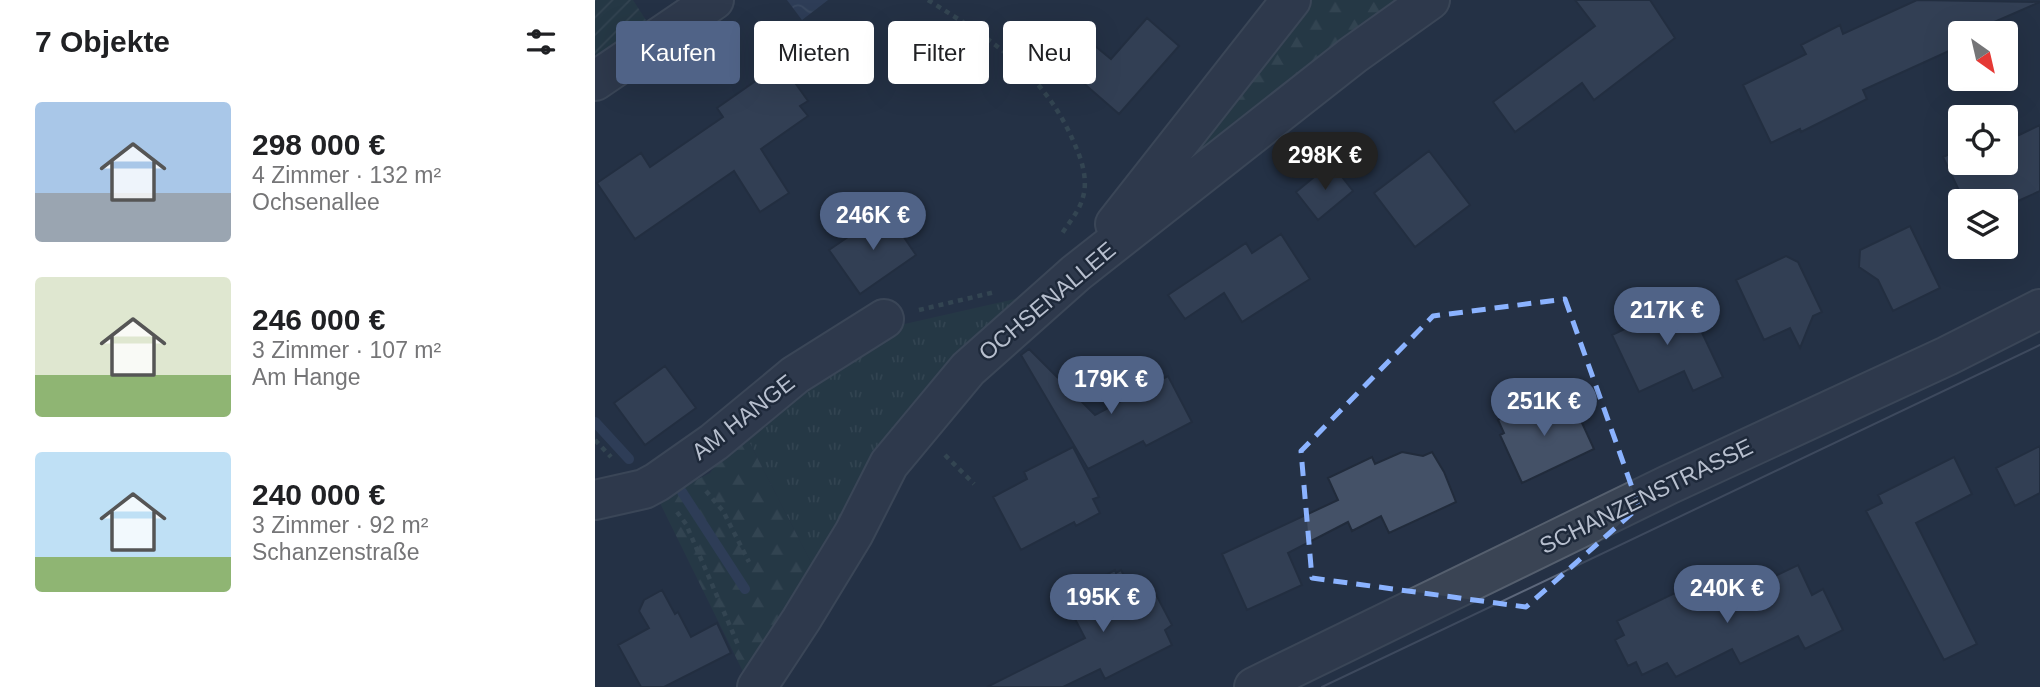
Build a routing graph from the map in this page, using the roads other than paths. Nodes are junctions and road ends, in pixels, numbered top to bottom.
1 (714, 0) edge
2 (1291, 0) edge
3 (1430, 0) edge
4 (595, 81) edge
5 (1076, 273) junction
6 (2040, 309) edge
7 (884, 319) road end
8 (595, 500) edge
9 (757, 687) edge
10 (1254, 687) edge

1 - 4 street
2 - 5 street
3 - 5 street, OCHSENALLEE
5 - 9 street, OCHSENALLEE
6 - 10 street, SCHANZENSTRASSE
7 - 8 street, AM HANGE

